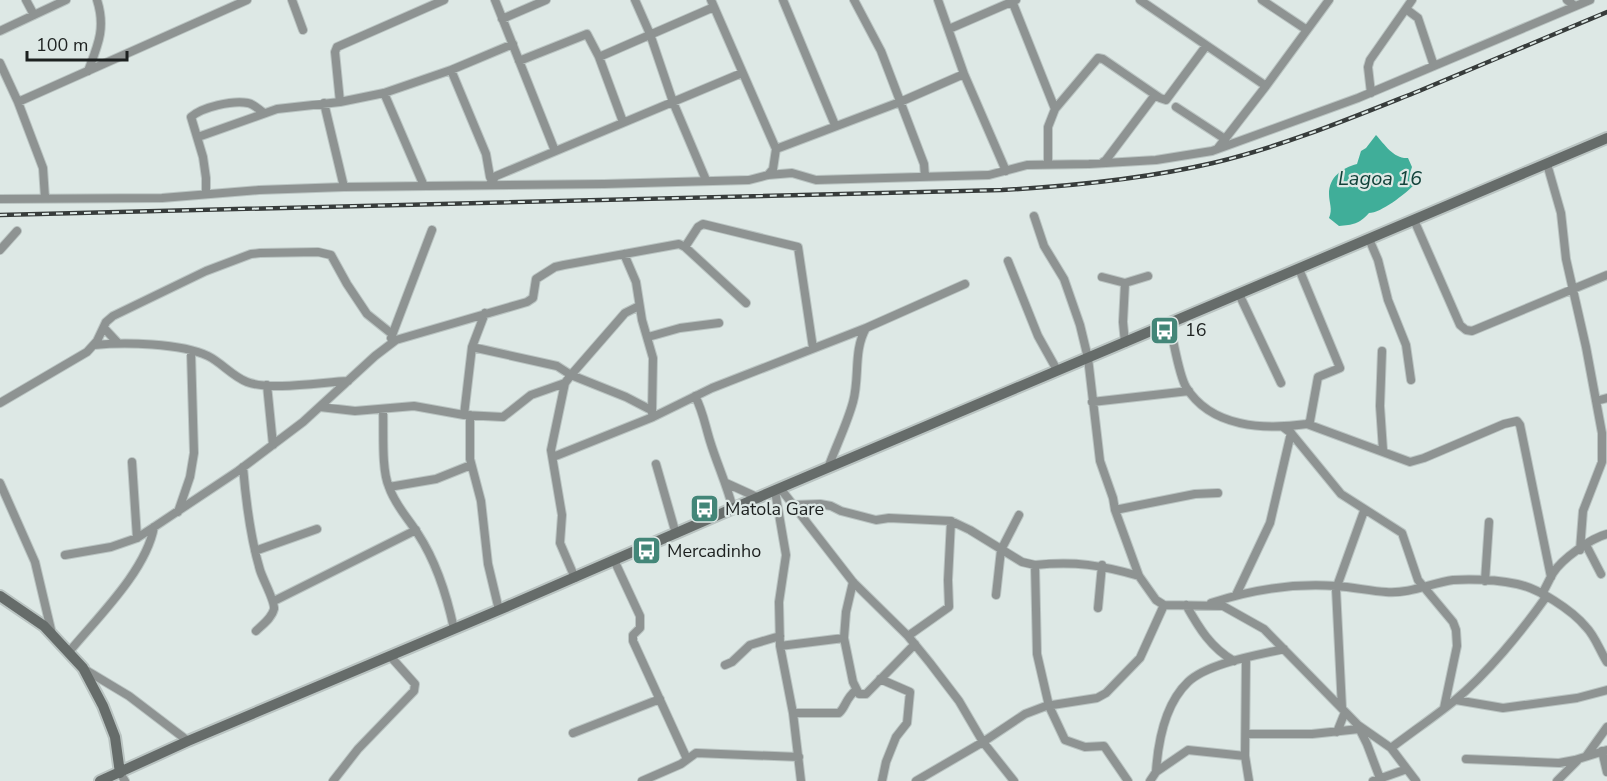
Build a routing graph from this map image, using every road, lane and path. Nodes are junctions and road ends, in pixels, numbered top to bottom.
1 (26, 0) edge
2 (66, 0) edge
3 (97, 0) edge
4 (247, 0) edge
5 (292, 0) edge
6 (418, 0) edge
7 (444, 0) edge
8 (495, 0) edge
9 (546, 0) edge
10 (634, 0) edge
11 (783, 0) edge
12 (854, 0) edge
13 (938, 0) edge
14 (1140, 0) edge
15 (1262, 0) edge
16 (1329, 0) edge
17 (1412, 0) edge
18 (1567, 0) edge
19 (1590, 0) edge
20 (1014, 1) edge
21 (713, 4) edge
22 (1575, 6) junction
23 (422, 9) junction
24 (1406, 9) junction
25 (34, 15) junction
26 (502, 19) junction
27 (949, 29) junction
28 (303, 30) dead end
29 (1307, 30) junction
30 (0, 31) edge
31 (650, 34) junction
32 (513, 44) junction
33 (1206, 46) junction
34 (599, 57) junction
35 (519, 61) junction
36 (0, 63) edge
37 (1434, 66) junction
38 (451, 70) junction
39 (88, 71) junction
40 (742, 73) junction
41 (964, 74) junction
42 (1266, 86) junction
43 (384, 93) junction
44 (1371, 93) junction
45 (1155, 94) junction
46 (18, 102) junction
47 (340, 102) junction
48 (673, 102) junction
49 (900, 102) junction
50 (324, 103) junction
51 (1176, 107) dead end
52 (1055, 109) junction
53 (264, 114) junction
54 (623, 122) junction
55 (835, 125) junction
56 (198, 137) junction
57 (1226, 139) junction
58 (1606, 141) edge
59 (776, 149) junction
60 (1217, 149) junction
61 (555, 151) junction
62 (1101, 163) junction
63 (1048, 164) junction
64 (1547, 164) junction
65 (1006, 171) junction
66 (768, 175) junction
67 (925, 177) junction
68 (492, 179) junction
69 (706, 180) junction
70 (424, 186) junction
71 (344, 187) junction
72 (206, 194) junction
73 (45, 198) junction
74 (0, 199) edge
75 (1034, 216) dead end
76 (1414, 220) junction
77 (432, 230) dead end
78 (17, 231) dead end
79 (1369, 239) junction
80 (685, 247) junction
81 (0, 250) edge
82 (624, 254) junction
83 (1008, 261) dead end
84 (1299, 269) junction
85 (1607, 275) edge
86 (1148, 276) dead end
87 (1102, 277) dead end
88 (1125, 283) junction
89 (965, 284) dead end
90 (1572, 290) junction
91 (1239, 294) junction
92 (746, 303) dead end
93 (639, 306) junction
94 (485, 314) junction
95 (719, 323) dead end
96 (1169, 324) junction
97 (104, 328) junction
98 (866, 328) junction
99 (392, 334) junction
100 (648, 337) junction
101 (117, 342) junction
102 (1125, 343) junction
103 (94, 345) junction
104 (388, 346) junction
105 (472, 347) junction
106 (813, 348) junction
107 (1382, 351) dead end
108 (191, 352) junction
109 (1088, 358) junction
110 (1057, 370) junction
111 (571, 375) junction
112 (348, 381) junction
113 (1411, 381) dead end
114 (565, 383) junction
115 (1281, 383) dead end
116 (267, 385) junction
117 (1189, 391) junction
118 (695, 396) junction
119 (1607, 398) edge
120 (1596, 401) junction
121 (1092, 402) junction
122 (0, 404) edge
123 (320, 407) junction
124 (383, 409) junction
125 (652, 413) junction
126 (467, 415) junction
127 (1307, 424) junction
128 (1283, 428) junction
129 (1291, 433) junction
130 (273, 444) junction
131 (1383, 450) junction
132 (553, 457) junction
133 (132, 462) dead end
134 (656, 464) dead end
135 (471, 465) junction
136 (243, 467) junction
137 (828, 468) junction
138 (0, 483) edge
139 (726, 483) junction
140 (389, 488) junction
141 (777, 489) junction
142 (1218, 492) dead end
143 (759, 498) junction
144 (793, 505) junction
145 (733, 509) junction
146 (1115, 510) junction
147 (1364, 511) junction
148 (178, 512) junction
149 (1019, 515) dead end
150 (951, 521) junction
151 (1489, 522) dead end
152 (154, 527) junction
153 (317, 529) dead end
154 (416, 530) junction
155 (676, 534) junction
156 (1607, 534) edge
157 (1596, 537) junction
158 (137, 538) junction
159 (1607, 541) edge
160 (1583, 548) junction
161 (1001, 550) junction
162 (255, 552) junction
163 (64, 555) dead end
164 (614, 560) junction
165 (1035, 565) junction
166 (1102, 566) junction
167 (1601, 574) dead end
168 (1139, 576) junction
169 (1551, 577) junction
170 (575, 578) junction
171 (1485, 581) junction
172 (853, 582) junction
173 (1336, 586) junction
174 (1423, 588) junction
175 (996, 595) dead end
176 (1236, 595) junction
177 (1544, 596) junction
178 (0, 597) edge
179 (274, 601) junction
180 (1164, 605) junction
181 (1186, 605) junction
182 (1206, 605) junction
183 (1098, 608) dead end
184 (499, 610) junction
185 (454, 629) junction
186 (256, 631) dead end
187 (52, 634) junction
188 (780, 636) junction
189 (908, 636) junction
190 (844, 638) junction
191 (915, 644) junction
192 (780, 646) junction
193 (1284, 649) junction
194 (69, 652) junction
195 (390, 656) junction
196 (1246, 658) junction
197 (1234, 661) junction
198 (1607, 662) edge
199 (725, 664) dead end
200 (83, 668) junction
201 (880, 680) junction
202 (856, 690) junction
203 (1607, 690) edge
204 (660, 699) junction
205 (1456, 700) junction
206 (1049, 706) junction
207 (1444, 708) junction
208 (1343, 710) junction
209 (793, 713) junction
210 (1358, 727) junction
211 (1607, 727) edge
212 (1337, 732) junction
213 (573, 733) dead end
214 (1246, 734) junction
215 (188, 741) junction
216 (983, 742) junction
217 (1391, 748) junction
218 (1605, 750) edge
219 (1245, 756) junction
220 (799, 757) junction
221 (1583, 757) junction
222 (687, 759) junction
223 (1466, 759) dead end
224 (1407, 769) junction
225 (1156, 772) junction
226 (1607, 772) edge
227 (122, 777) edge
228 (645, 780) edge
229 (1378, 780) edge
230 (100, 781) edge
231 (333, 781) edge
232 (801, 781) edge
233 (882, 781) edge
234 (916, 781) edge
235 (1014, 781) edge
236 (1128, 781) edge
237 (1150, 781) edge
238 (1249, 781) edge
239 (1416, 781) edge
240 (1557, 781) edge

1 - 25 street
2 - 25 street
3 - 39 street
4 - 39 street
5 - 28 street
6 - 23 street
7 - 23 street
8 - 26 street
9 - 26 street
10 - 31 street
11 - 55 street
12 - 49 street
13 - 27 street
14 - 33 street
15 - 29 street
16 - 29 street
17 - 24 street
18 - 22 street
19 - 22 street
20 - 27 street
20 - 52 street
21 - 31 street
21 - 40 street
22 - 37 street
23 - 47 street
24 - 37 street
24 - 44 street
25 - 30 street
26 - 32 street
27 - 41 street
29 - 42 street
31 - 34 street
31 - 48 street
32 - 35 street
32 - 38 street
33 - 42 street
33 - 45 street
34 - 35 street
34 - 54 street
35 - 61 street
36 - 46 street
37 - 44 street
38 - 43 street
38 - 68 street
39 - 46 street
40 - 48 street
40 - 59 street
41 - 49 street
41 - 65 street
42 - 57 street
43 - 47 street
43 - 70 street
44 - 60 street
45 - 52 street
45 - 62 street
46 - 73 street
47 - 50 street
48 - 54 street
48 - 69 street
49 - 55 street
49 - 67 street
50 - 53 street
50 - 71 street
51 - 57 street
52 - 63 street
53 - 56 street
53 - 56 street
54 - 61 street
55 - 59 street
56 - 72 street
57 - 60 street
58 - 64 street
59 - 66 street
60 - 62 street
61 - 68 street
62 - 63 street
63 - 65 street
64 - 76 street
64 - 90 street
65 - 67 street
66 - 67 street
66 - 69 street
68 - 69 street
68 - 70 street
70 - 71 street
71 - 72 street
72 - 73 street
73 - 74 street
75 - 109 street
76 - 79 street
76 - 90 street
77 - 99 street
78 - 81 street
79 - 84 street
79 - 113 street
80 - 82 street
80 - 92 street
80 - 106 street
82 - 93 street
82 - 94 street
83 - 110 street
84 - 91 street
84 - 127 street
85 - 90 street
86 - 88 street
87 - 88 street
88 - 102 street
89 - 98 street
90 - 120 street
91 - 96 street
91 - 115 street
93 - 100 street
93 - 111 street
94 - 104 street
94 - 105 street
95 - 100 street
96 - 102 street
96 - 117 street
97 - 99 street
97 - 101 street
97 - 103 street
98 - 106 street
98 - 137 street
99 - 104 street
100 - 125 street
101 - 103 street
101 - 108 street
102 - 109 street
103 - 122 street
104 - 112 street
105 - 111 street
105 - 126 street
106 - 118 street
107 - 131 street
108 - 116 street
108 - 148 street
109 - 110 street
109 - 121 street
110 - 137 street
111 - 114 street
111 - 125 street
112 - 116 street
112 - 123 street
114 - 126 street
114 - 132 street
116 - 130 street
117 - 121 street
117 - 128 street
118 - 125 street
118 - 139 street
119 - 120 street
120 - 160 street
121 - 146 street
123 - 124 street
123 - 130 street
124 - 126 street
124 - 140 street
125 - 132 street
126 - 135 street
127 - 128 street
127 - 131 street
128 - 129 street
129 - 147 street
129 - 176 street
130 - 136 street
131 - 169 street
132 - 170 street
133 - 158 street
134 - 155 street
135 - 140 street
135 - 184 street
136 - 148 street
136 - 162 street
137 - 141 street
138 - 187 street
139 - 143 street
139 - 145 street
140 - 154 street
141 - 143 street
141 - 144 street
141 - 188 street
142 - 146 street
143 - 145 street
144 - 150 street
144 - 172 street
145 - 155 street
146 - 168 street
147 - 173 street
147 - 174 street
148 - 152 street
149 - 161 street
150 - 161 street
150 - 189 street
151 - 171 street
152 - 158 street
152 - 194 street
153 - 162 street
154 - 179 street
154 - 185 street
155 - 164 street
156 - 157 street
157 - 159 street
157 - 160 street
158 - 163 street
160 - 167 street
160 - 169 street
161 - 165 street
161 - 175 street
162 - 179 street
164 - 170 street
164 - 204 street
165 - 166 street
165 - 206 street
166 - 168 street
166 - 183 street
168 - 180 street
169 - 177 street
170 - 184 street
171 - 174 street
171 - 177 street
172 - 189 street
172 - 190 street
173 - 174 street
173 - 176 street
173 - 208 street
174 - 207 street
176 - 182 street
177 - 198 street
177 - 205 street
178 - 187 street
179 - 186 street
180 - 181 street
180 - 206 street
181 - 182 street
181 - 197 street
182 - 193 street
184 - 185 street
185 - 195 street
187 - 194 street
188 - 192 street
188 - 199 street
189 - 191 street
190 - 192 street
190 - 202 street
191 - 201 street
191 - 216 street
192 - 209 street
193 - 196 street
193 - 208 street
194 - 200 street
195 - 215 street
195 - 231 street
196 - 197 street
196 - 214 street
197 - 225 street
200 - 215 street
200 - 227 street
201 - 202 street
201 - 233 street
202 - 209 street
203 - 205 street
204 - 213 street
204 - 222 street
205 - 207 street
206 - 216 street
206 - 236 street
207 - 217 street
208 - 210 street
208 - 212 street
209 - 220 street
210 - 212 street
210 - 217 street
210 - 229 street
211 - 221 street
212 - 214 street
214 - 219 street
215 - 227 street
216 - 234 street
216 - 235 street
217 - 224 street
218 - 221 street
218 - 226 street
219 - 225 street
219 - 238 street
220 - 222 street
220 - 232 street
221 - 223 street
221 - 240 street
222 - 228 street
224 - 229 street
224 - 239 street
225 - 237 street
227 - 230 street

